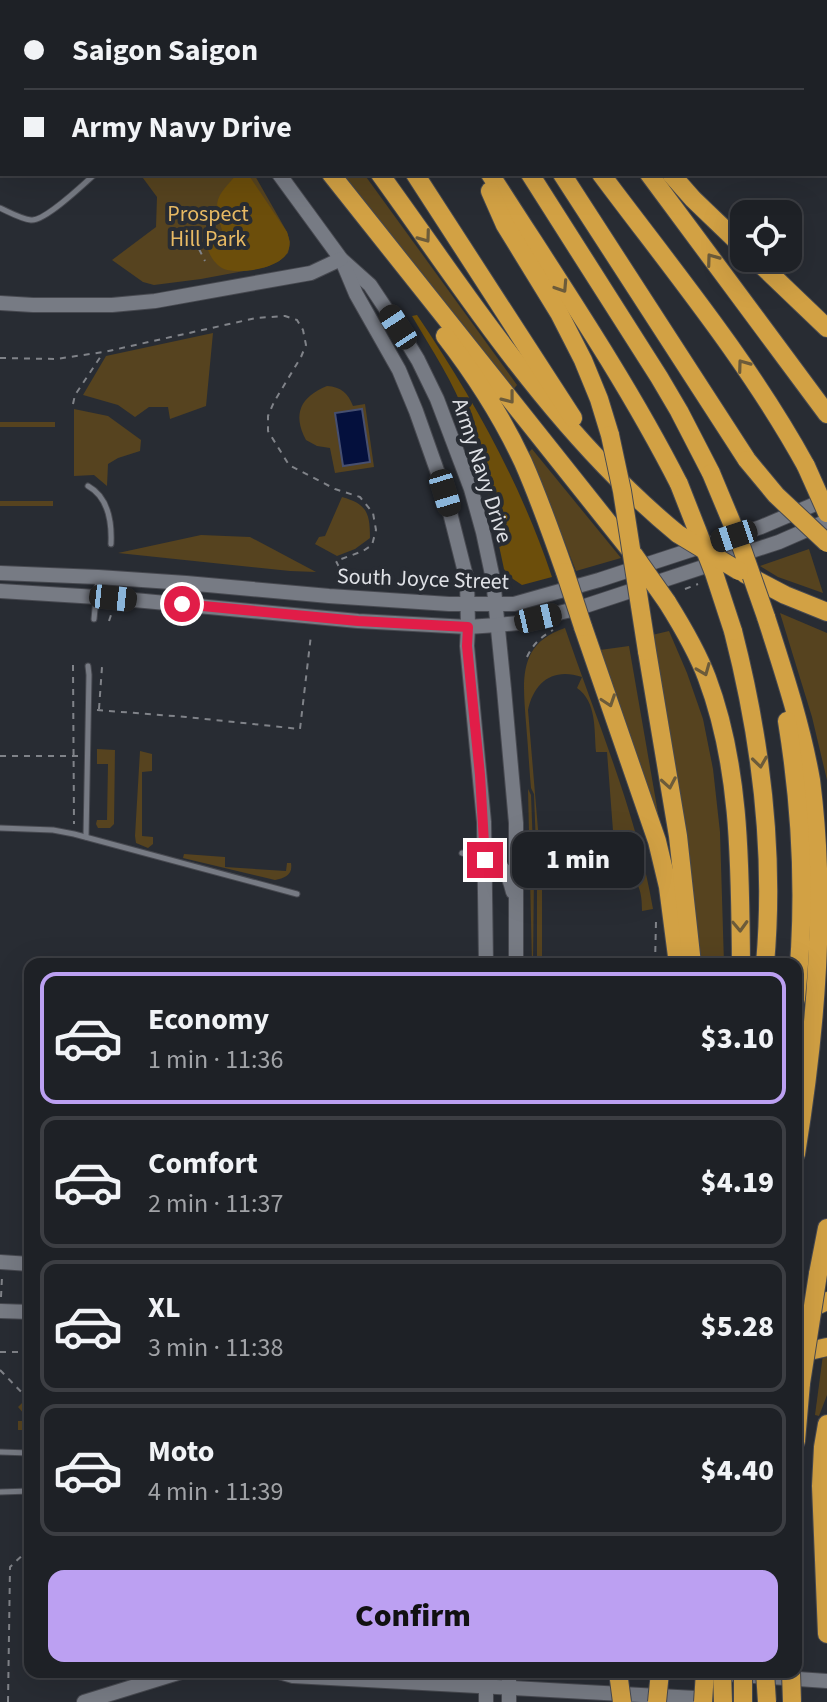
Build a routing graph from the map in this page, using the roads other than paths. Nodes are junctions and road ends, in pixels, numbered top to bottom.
1 (93, 176) edge
2 (280, 176) edge
3 (333, 176) edge
4 (381, 176) edge
5 (416, 176) edge
6 (483, 176) edge
7 (491, 176) edge
8 (531, 176) edge
9 (563, 176) edge
10 (602, 176) edge
11 (650, 176) edge
12 (673, 176) edge
13 (0, 208) edge
14 (374, 227) junction
15 (730, 235) edge
16 (341, 259) junction
17 (769, 272) edge
18 (0, 303) edge
19 (827, 328) edge
20 (827, 414) edge
21 (601, 461) junction
22 (806, 466) junction
23 (88, 486) dead end
24 (827, 499) edge
25 (827, 513) edge
26 (827, 521) edge
27 (827, 543) edge
28 (111, 544) dead end
29 (0, 573) edge
30 (98, 577) junction
31 (0, 591) edge
32 (97, 596) junction
33 (329, 596) junction
34 (467, 604) junction
35 (495, 605) junction
36 (827, 612) edge
37 (766, 617) junction
38 (323, 618) junction
39 (94, 619) dead end
40 (497, 625) junction
41 (468, 627) junction
42 (88, 666) dead end
43 (0, 828) edge
44 (86, 837) junction
45 (462, 853) dead end
46 (485, 860) junction
47 (297, 894) dead end
48 (517, 908) junction
49 (486, 958) edge
50 (516, 958) edge
51 (677, 958) edge
52 (691, 958) edge
53 (741, 958) edge
54 (765, 958) edge
55 (799, 958) edge
56 (802, 1116) edge
57 (827, 1228) edge
58 (24, 1265) edge
59 (1, 1270) edge
60 (827, 1301) edge
61 (1, 1305) edge
62 (24, 1311) edge
63 (802, 1312) edge
64 (827, 1347) edge
65 (802, 1353) edge
66 (802, 1377) edge
67 (827, 1424) edge
68 (0, 1452) edge
69 (24, 1453) edge
70 (24, 1491) edge
71 (0, 1492) edge
72 (827, 1634) edge
73 (162, 1678) edge
74 (422, 1678) edge
75 (619, 1678) edge
76 (659, 1678) edge
77 (705, 1678) edge
78 (722, 1678) edge
79 (743, 1678) edge
80 (765, 1678) edge
81 (784, 1678) edge
82 (791, 1678) edge
83 (486, 1679) edge
84 (827, 1681) edge
85 (509, 1695) edge
86 (84, 1702) edge
87 (486, 1702) edge
88 (622, 1702) edge
89 (657, 1702) edge
90 (703, 1702) edge
91 (723, 1702) edge
92 (743, 1702) edge
93 (767, 1702) edge
94 (792, 1702) edge

1 - 13 lane
2 - 16 main road, Army Navy Drive
3 - 14 highway
4 -> 21 highway
5 - 21 highway
6 -> 52 highway, bridge
7 -> 54 highway, bridge
8 - 37 highway, bridge
9 - 27 highway, bridge
22 -> 10 highway
20 -> 11 highway
12 - 15 highway
14 -> 51 highway, bridge
14 -> 53 highway, bridge
16 - 18 main road
16 - 34 main road, Army Navy Drive
16 - 35 main road, Army Navy Drive
17 - 19 highway
21 - 36 highway, bridge
22 - 24 highway, bridge
22 - 25 highway, bridge
23 - 28 lane
24 - 35 main road, South Joyce Street
26 - 40 main road, South Joyce Street
29 - 30 main road, South Joyce Street
30 - 32 lane
30 - 33 main road, South Joyce Street
31 - 32 main road, South Joyce Street
32 - 38 main road, South Joyce Street
32 - 39 lane
33 - 34 main road, South Joyce Street
33 - 38 lane
34 - 35 main road, South Joyce Street
34 - 41 main road, Army Navy Drive
35 - 40 main road, Army Navy Drive
37 - 55 highway
37 - 56 highway
38 - 41 main road, South Joyce Street
40 - 41 main road, South Joyce Street
40 - 48 main road, Army Navy Drive
41 - 46 main road, Army Navy Drive
42 - 44 lane
43 - 44 lane
44 - 47 lane
45 - 46 lane
46 - 48 main road
46 - 49 main road, Army Navy Drive
48 - 50 main road, Army Navy Drive
57 - 66 highway, bridge
58 - 59 main road
60 - 63 highway
61 - 62 main road
64 - 65 highway
67 - 72 highway
68 - 69 lane
70 - 71 lane
73 - 86 main road
74 - 83 main road
75 - 88 highway, bridge
76 - 89 highway, bridge
77 - 90 highway, bridge
78 - 91 highway, bridge
79 - 92 highway, bridge
80 - 93 highway, bridge
81 - 84 main road
82 - 94 highway, bridge
83 - 85 main road
83 - 87 main road
85 - 93 main road

